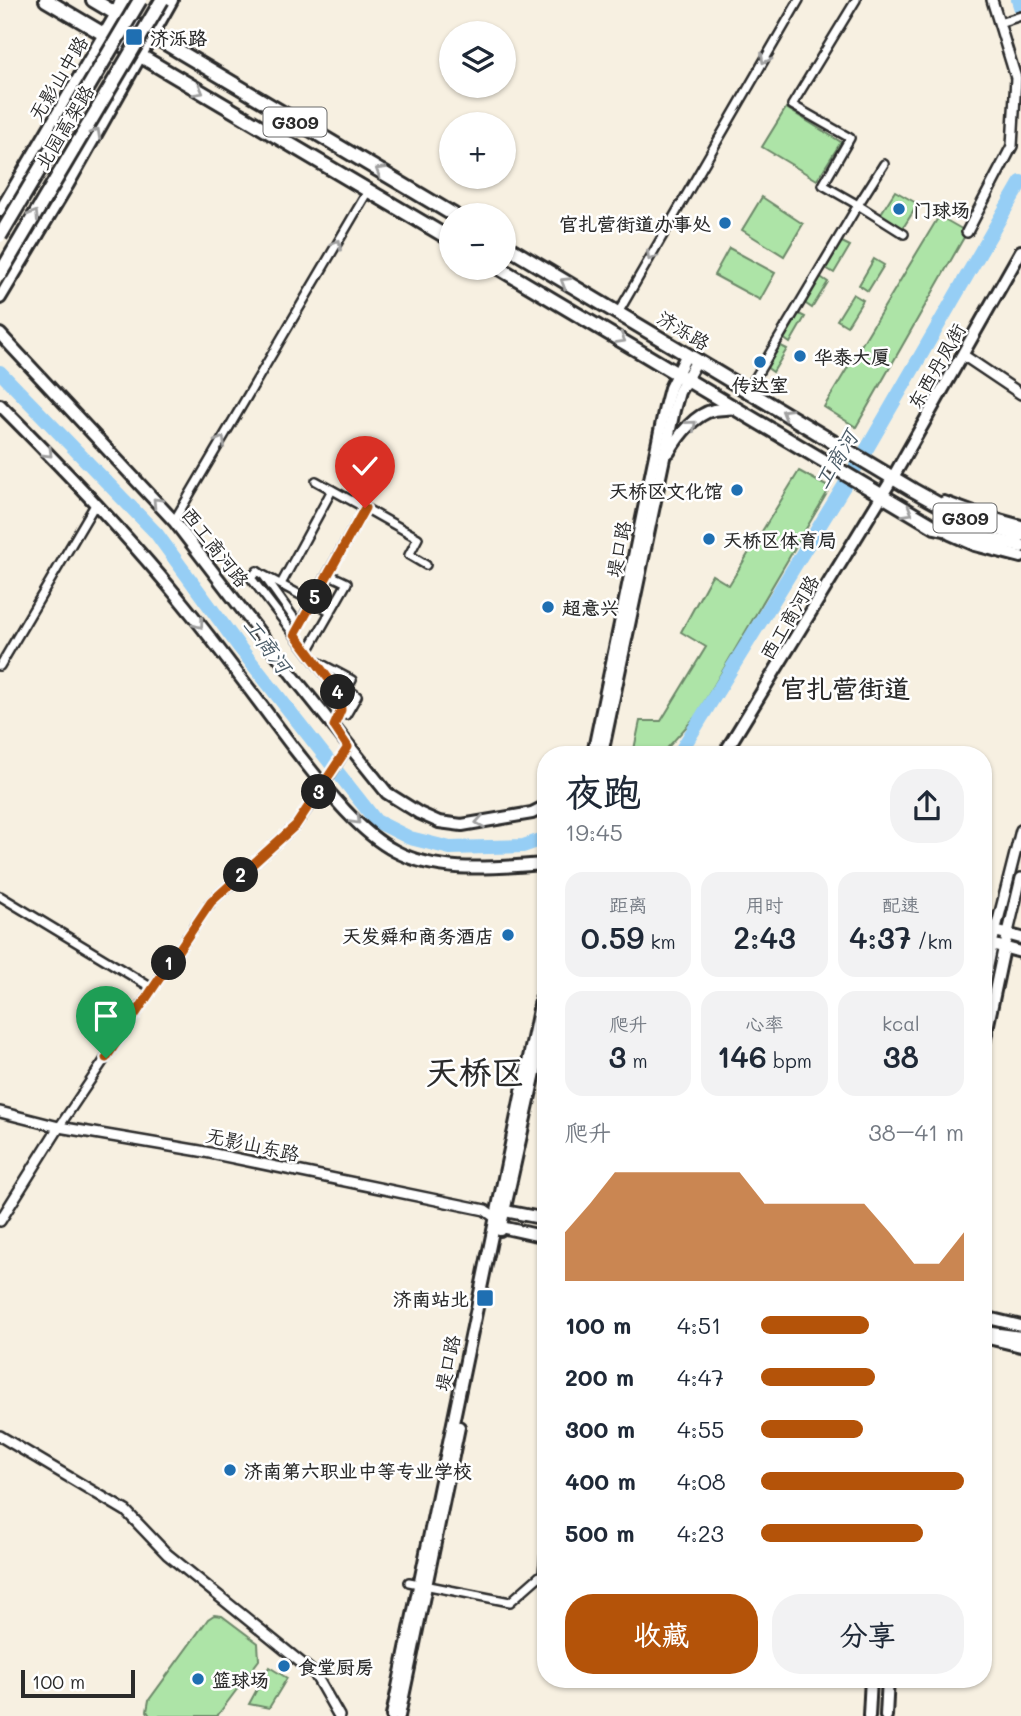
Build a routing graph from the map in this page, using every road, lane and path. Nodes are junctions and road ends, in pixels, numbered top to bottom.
1 (46, 0) edge
2 (93, 0) edge
3 (121, 0) edge
4 (132, 0) edge
5 (140, 0) edge
6 (162, 0) edge
7 (172, 0) edge
8 (799, 0) edge
9 (856, 0) edge
10 (992, 0) edge
11 (116, 14) junction
12 (1021, 16) edge
13 (999, 23) junction
14 (152, 34) junction
15 (104, 35) junction
16 (140, 57) junction
17 (884, 164) dead end
18 (368, 191) junction
19 (858, 205) junction
20 (439, 206) edge
21 (0, 211) edge
22 (439, 232) edge
23 (967, 232) dead end
24 (904, 234) dead end
25 (0, 236) edge
26 (1021, 251) edge
27 (516, 252) edge
28 (0, 274) edge
29 (516, 278) edge
30 (0, 298) edge
31 (618, 313) junction
32 (0, 334) edge
33 (963, 355) junction
34 (692, 357) junction
35 (681, 375) junction
36 (748, 390) junction
37 (1021, 394) edge
38 (0, 405) edge
39 (737, 408) junction
40 (663, 464) junction
41 (892, 479) junction
42 (316, 481) dead end
43 (332, 490) junction
44 (913, 491) junction
45 (881, 497) junction
46 (96, 503) junction
47 (365, 508) junction
48 (174, 521) junction
49 (1021, 526) edge
50 (935, 527) junction
51 (1021, 535) edge
52 (1021, 545) edge
53 (1021, 557) edge
54 (426, 565) dead end
55 (328, 574) junction
56 (264, 576) junction
57 (281, 584) junction
58 (313, 601) junction
59 (330, 611) junction
60 (299, 625) junction
61 (295, 634) junction
62 (308, 651) junction
63 (315, 659) junction
64 (0, 666) edge
65 (340, 712) junction
66 (334, 726) junction
67 (595, 746) edge
68 (604, 746) edge
69 (729, 746) edge
70 (348, 747) junction
71 (324, 785) junction
72 (537, 810) edge
73 (1021, 830) edge
74 (537, 865) edge
75 (1021, 878) edge
76 (0, 896) edge
77 (992, 921) edge
78 (992, 931) edge
79 (1007, 936) junction
80 (1021, 939) edge
81 (992, 944) edge
82 (1004, 948) junction
83 (1021, 952) edge
84 (152, 988) junction
85 (992, 1005) edge
86 (537, 1024) edge
87 (537, 1061) edge
88 (0, 1112) edge
89 (59, 1128) junction
90 (500, 1219) junction
91 (537, 1219) edge
92 (0, 1221) edge
93 (537, 1233) edge
94 (992, 1319) edge
95 (1021, 1325) edge
96 (992, 1333) edge
97 (1021, 1337) edge
98 (992, 1339) edge
99 (1021, 1346) edge
100 (0, 1436) edge
101 (537, 1579) edge
102 (422, 1585) junction
103 (870, 1688) edge
104 (888, 1688) edge
105 (339, 1716) edge
106 (392, 1716) edge
107 (399, 1716) edge
108 (869, 1716) edge
109 (887, 1716) edge

1 - 15 highway, G309
2 - 11 highway, G309
3 - 11 main road
4 - 11 main road
5 - 25 highway, 北园高架路, bridge
28 -> 6 highway, 北园高架路, bridge
7 - 14 main road
8 -> 31 street
9 - 19 street
10 - 13 street
11 - 14 highway, G309
11 - 15 main road, 无影山中路
12 - 13 street
13 - 23 street
14 - 16 main road
20 -> 14 highway, G309
15 - 16 highway, G309
15 - 21 main road, 无影山中路
16 -> 18 highway, G309
30 -> 16 main road
17 - 19 street
18 - 22 highway, G309
48 -> 18 street
19 - 24 street
19 - 36 street
26 - 33 main road, 东西丹凤街
31 -> 27 highway, 济泺路 / G309
29 -> 35 highway, 济泺路 / G309
31 - 34 highway, 济泺路 / G309
48 -> 32 main road, 西工商河路
33 - 37 street
33 - 41 main road, 东西丹凤街
34 - 35 main road, 堤口路
34 - 36 highway, 济泺路 / G309
35 - 39 highway, 济泺路 / G309
35 - 40 main road, 堤口路
35 - 67 main road, 堤口路
41 -> 36 highway, 济泺路 / G309
38 -> 46 main road
40 -> 39 main road
39 - 45 highway, 济泺路 / G309
40 - 68 main road, 堤口路
41 - 44 highway, G309
41 - 45 main road, 东西丹凤街
42 - 43 street
43 - 47 street
43 - 57 street
44 - 49 main road
44 - 51 highway, G309
45 -> 50 highway, G309
45 - 69 main road, 西工商河路
46 - 64 street
46 -> 71 main road
47 - 54 street
47 - 55 street
48 - 66 main road, 西工商河路
50 - 52 highway, G309
50 - 53 main road
55 - 58 street
55 - 59 street
56 - 57 street
56 - 60 street
56 - 61 street
57 - 58 street
58 - 59 street
58 - 60 street
59 - 62 street
60 - 61 street
61 - 62 street
62 - 63 street
63 - 65 street
63 - 65 street
65 - 66 street
66 - 70 main road, 西工商河路
70 - 71 street, bridge
72 -> 70 main road, 西工商河路
71 -> 74 main road
71 - 84 street
73 - 77 street
75 - 79 street
76 - 84 street
78 - 79 main road
79 - 80 main road
79 - 82 street
81 - 82 main road
82 - 83 main road
82 - 85 main road
84 - 89 street
86 - 90 main road, 堤口路
87 - 90 main road, 堤口路
88 - 89 street, 无影山东路
89 - 90 street, 无影山东路
89 - 92 street
90 - 91 main road
90 - 93 main road
90 - 102 main road, 堤口路
94 - 95 main road
96 - 97 main road
98 - 99 main road
100 - 105 street
101 - 102 street
102 - 106 main road, 堤口路
102 - 107 main road, 堤口路
103 - 108 main road
104 - 109 main road

